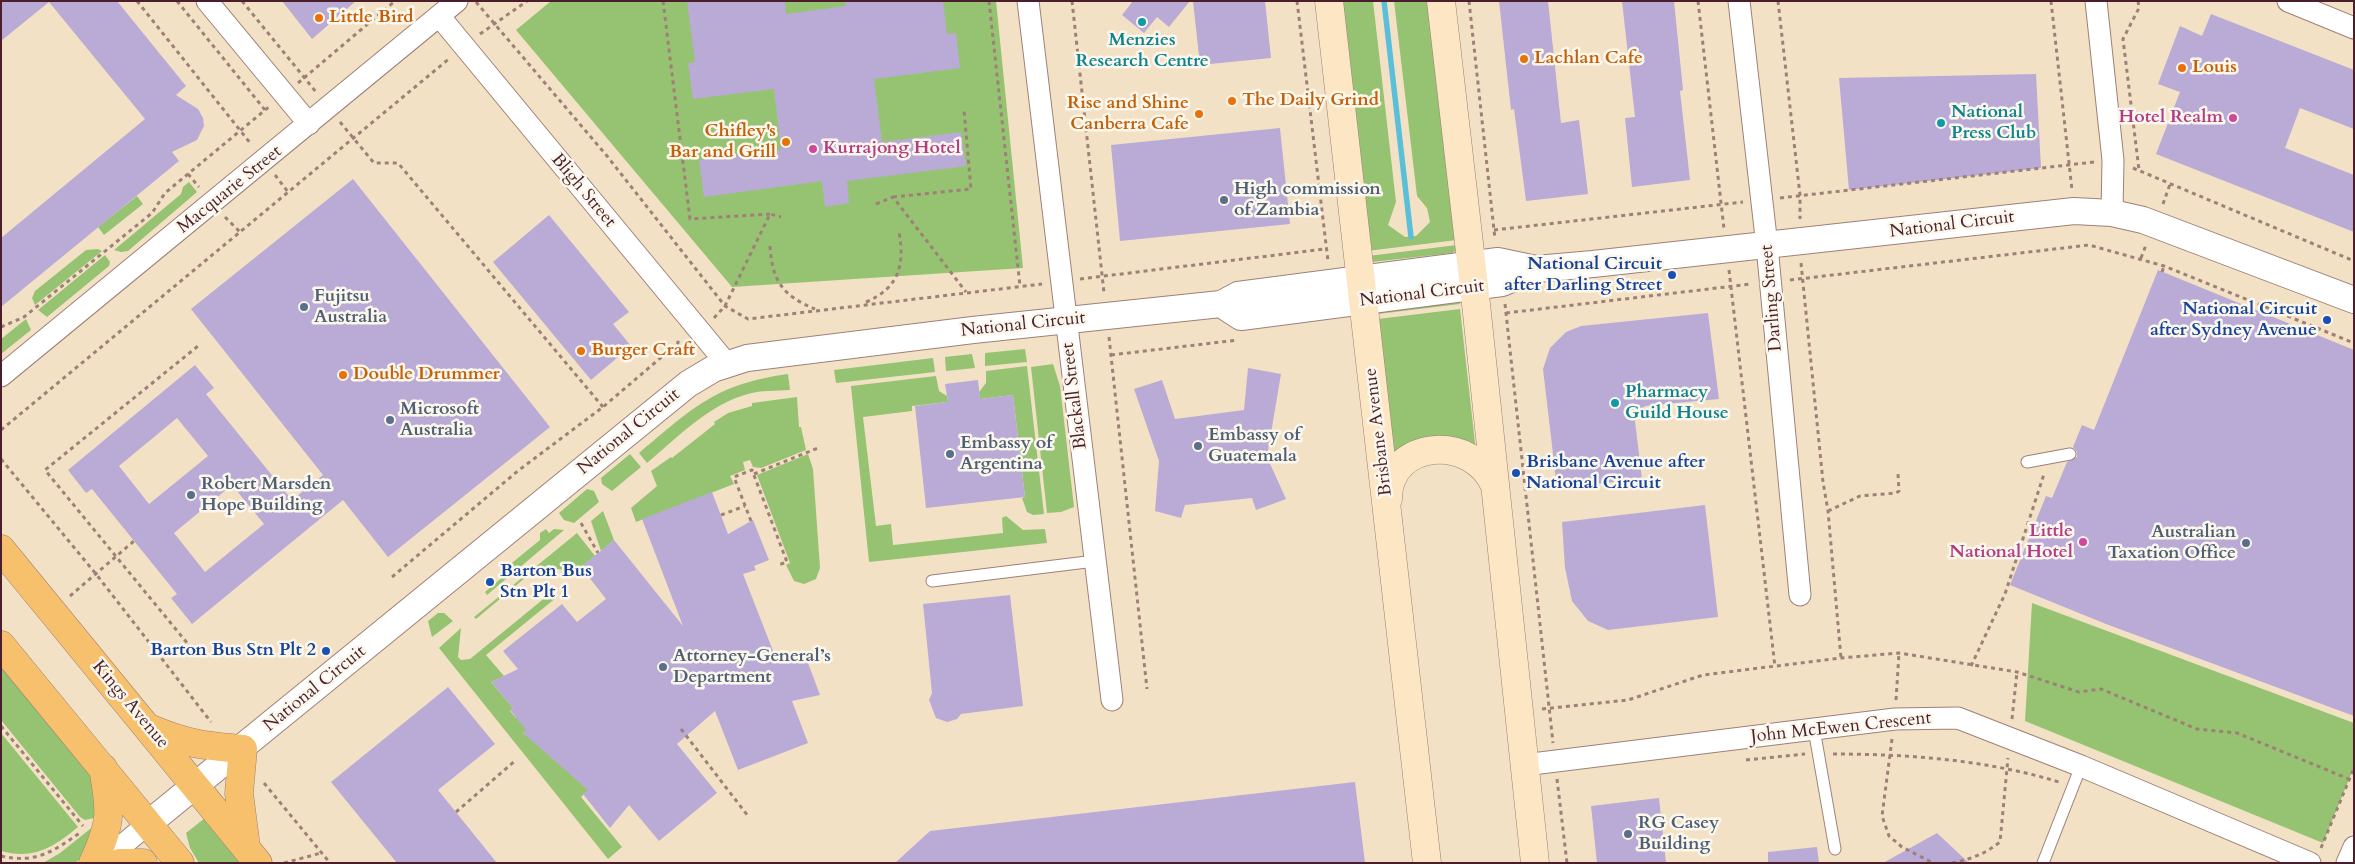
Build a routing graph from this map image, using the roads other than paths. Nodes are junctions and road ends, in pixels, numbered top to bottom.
1 (207, 1) edge
2 (457, 1) edge
3 (1028, 1) edge
4 (1329, 1) edge
5 (1440, 1) edge
6 (1739, 1) edge
7 (2288, 1) edge
8 (2101, 2) edge
9 (440, 17) junction
10 (2354, 28) edge
11 (309, 124) junction
12 (2112, 213) junction
13 (1767, 246) junction
14 (1472, 276) junction
15 (1363, 290) junction
16 (2354, 300) edge
17 (1066, 321) junction
18 (727, 364) junction
19 (1, 376) edge
20 (2070, 454) dead end
21 (2027, 462) dead end
22 (1495, 486) junction
23 (1388, 508) junction
24 (1, 549) edge
25 (1095, 561) junction
26 (932, 581) dead end
27 (1800, 595) dead end
28 (1, 644) edge
29 (1112, 700) dead end
30 (148, 728) junction
31 (1814, 729) junction
32 (243, 749) junction
33 (1524, 766) junction
34 (2081, 766) junction
35 (103, 767) junction
36 (197, 786) junction
37 (149, 824) junction
38 (2354, 847) edge
39 (1835, 850) dead end
40 (252, 856) edge
41 (2314, 859) edge
42 (93, 863) edge
43 (101, 863) edge
44 (120, 863) edge
45 (143, 863) edge
46 (180, 863) edge
47 (1427, 863) edge
48 (1535, 863) edge
49 (2043, 863) edge
50 (2348, 863) edge

1 - 11 street
2 - 9 street, Macquarie Street
3 - 17 street, Blackall Street
4 - 15 main road, Brisbane Avenue
5 - 14 main road
6 - 13 street, Darling Street
7 - 10 street
8 - 12 street
9 - 11 street, Macquarie Street
9 - 18 street, Bligh Street
11 - 19 street, Macquarie Street
12 - 13 street, National Circuit
12 - 16 street, National Circuit
13 - 14 street, National Circuit
13 - 27 street, Darling Street
14 - 15 street, National Circuit
14 - 22 main road
15 - 17 street, National Circuit
15 - 23 main road, Brisbane Avenue
17 - 18 street, National Circuit
17 - 25 street, Blackall Street
18 - 32 street, National Circuit
20 - 21 lane
22 - 23 main road
22 - 33 main road
23 - 47 main road, Brisbane Avenue
24 - 30 main road, Kings Avenue
25 - 26 lane
25 - 29 street, Blackall Street
28 - 35 main road
30 - 32 main road
30 - 36 main road, Kings Avenue
31 - 33 street, John McEwen Crescent
31 - 34 street, John McEwen Crescent
31 - 39 lane
32 - 36 street, National Circuit
32 - 40 main road
33 - 48 main road
34 - 41 street, John McEwen Crescent
34 - 49 lane
35 - 37 main road
35 - 42 main road
36 - 37 street, National Circuit
36 - 40 main road, Kings Avenue
37 - 43 street
37 - 46 main road
38 - 50 street
44 - 45 main road

